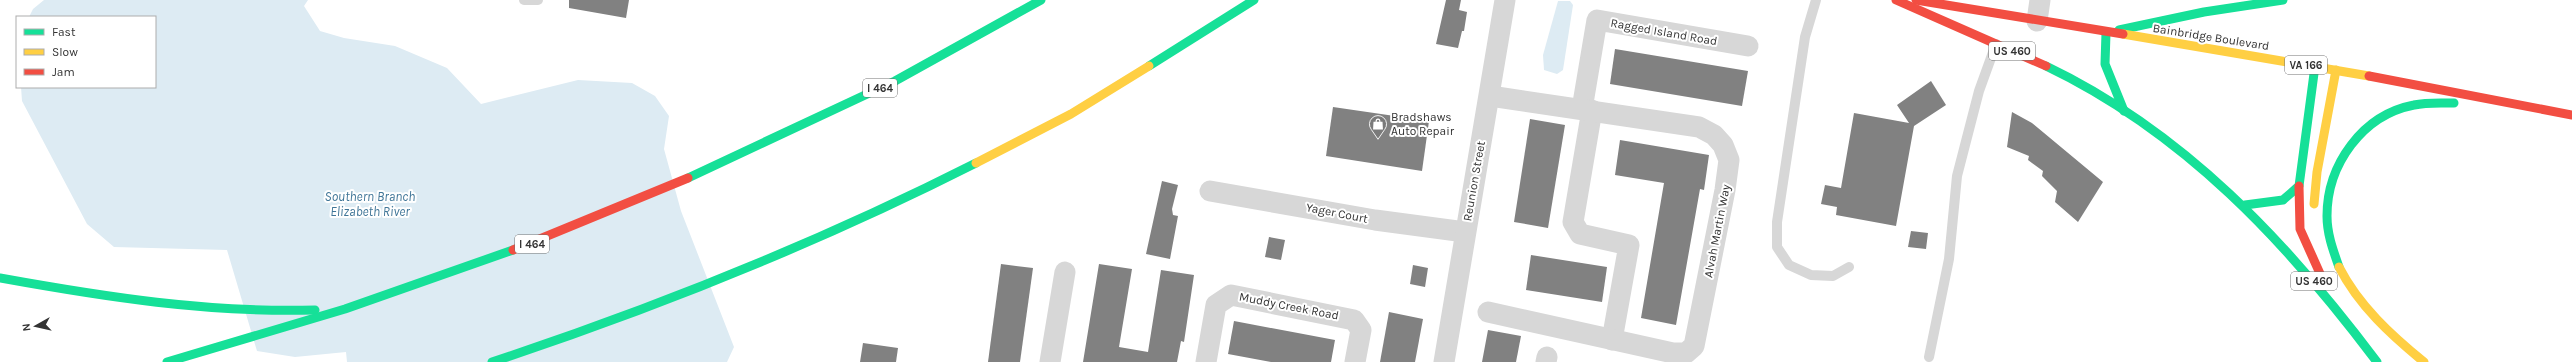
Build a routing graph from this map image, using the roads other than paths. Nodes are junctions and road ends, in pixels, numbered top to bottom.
1 (524, 0) edge
2 (538, 0) edge
3 (1042, 0) edge
4 (1254, 0) edge
5 (1505, 0) edge
6 (1816, 0) edge
7 (1896, 0) edge
8 (1916, 0) edge
9 (2040, 0) edge
10 (2283, 0) edge
11 (2037, 21) junction
12 (2106, 33) junction
13 (1996, 44) junction
14 (1748, 46) dead end
15 (2315, 66) junction
16 (2336, 70) junction
17 (1490, 96) junction
18 (2506, 104) junction
19 (1587, 109) junction
20 (2124, 111) junction
21 (2572, 115) edge
22 (2300, 186) junction
23 (1210, 191) dead end
24 (2245, 205) junction
25 (2316, 217) dead end
26 (1465, 232) junction
27 (2319, 235) dead end
28 (1849, 267) dead end
29 (2340, 268) junction
30 (1065, 272) dead end
31 (0, 278) edge
32 (344, 309) junction
33 (1488, 312) dead end
34 (2346, 321) junction
35 (1612, 340) junction
36 (1928, 357) dead end
37 (167, 362) edge
38 (492, 362) edge
39 (1050, 362) edge
40 (1206, 362) edge
41 (1355, 362) edge
42 (1444, 362) edge
43 (2377, 362) edge
44 (2424, 362) edge

1 - 2 lane
3 - 32 main road, I 464
4 - 38 main road
5 - 17 street, Reunion Street
6 - 28 lane
7 - 13 main road, US 460
8 - 11 main road, Bainbridge Boulevard
9 - 11 street
10 - 12 main road
11 - 12 main road, Bainbridge Boulevard
12 - 15 main road, Bainbridge Boulevard / VA 166
12 - 20 main road
13 - 20 main road, US 460
13 - 36 lane
14 - 19 street, Ragged Island Road
15 - 16 main road, Bainbridge Boulevard / VA 166
15 - 22 main road
16 - 18 main road, Bainbridge Boulevard / VA 166
16 - 25 main road
17 - 19 street, Alvah Martin Way
17 - 26 street, Reunion Street
18 - 21 main road, Bainbridge Boulevard / VA 166
18 - 29 main road
19 - 35 street, Ragged Island Road
19 - 35 street, Alvah Martin Way
20 - 24 main road, US 460
22 - 24 main road
22 - 34 main road
23 - 26 street, Yager Court
24 - 34 main road, US 460
26 - 42 street, Reunion Street
27 - 29 main road
29 - 44 main road
30 - 39 street
31 - 32 main road
32 - 37 main road, I 464
33 - 35 street, Alvah Martin Way
34 - 43 main road, US 460
40 - 41 street, Muddy Creek Road

